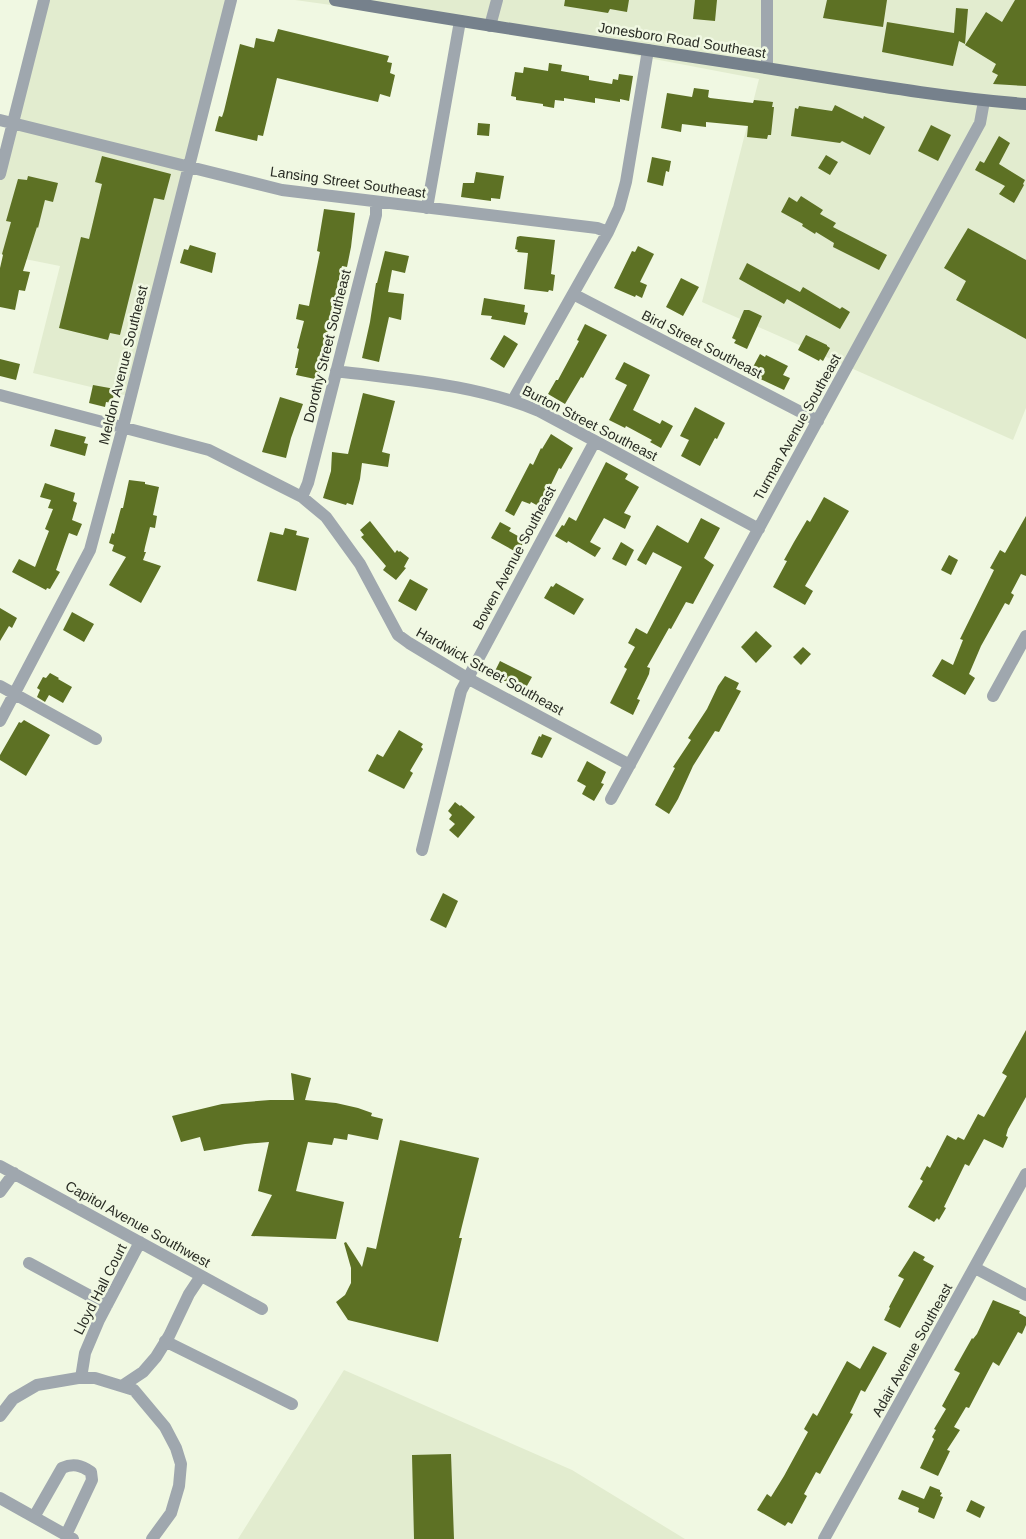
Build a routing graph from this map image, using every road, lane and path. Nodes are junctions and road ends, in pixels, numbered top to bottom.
1 (44, 0) edge
2 (231, 0) edge
3 (334, 0) edge
4 (497, 0) edge
5 (768, 0) edge
6 (460, 21) junction
7 (490, 26) junction
8 (648, 50) junction
9 (767, 68) junction
10 (984, 101) junction
11 (1026, 104) edge
12 (0, 120) edge
13 (13, 123) junction
14 (189, 167) junction
15 (0, 174) edge
16 (376, 202) junction
17 (428, 208) junction
18 (608, 232) junction
19 (573, 294) junction
20 (336, 371) junction
21 (0, 395) edge
22 (513, 400) junction
23 (818, 421) junction
24 (123, 428) junction
25 (595, 441) junction
26 (302, 497) junction
27 (759, 529) junction
28 (1026, 636) edge
29 (1022, 651) edge
30 (467, 678) junction
31 (0, 686) edge
32 (15, 694) junction
33 (993, 696) dead end
34 (0, 722) edge
35 (96, 739) dead end
36 (630, 766) junction
37 (611, 800) dead end
38 (422, 850) dead end
39 (0, 1166) edge
40 (14, 1173) junction
41 (1026, 1174) edge
42 (0, 1192) edge
43 (140, 1242) junction
44 (29, 1262) dead end
45 (975, 1268) junction
46 (201, 1276) junction
47 (1026, 1296) edge
48 (107, 1305) junction
49 (262, 1309) dead end
50 (165, 1341) junction
51 (81, 1378) junction
52 (122, 1386) junction
53 (292, 1404) dead end
54 (0, 1416) edge
55 (0, 1498) edge
56 (34, 1517) junction
57 (69, 1537) edge
58 (152, 1539) edge
59 (824, 1539) edge

1 - 13 street
2 - 14 street, Meldon Avenue Southeast
3 - 6 main road, Jonesboro Road Southeast
4 - 7 street
5 - 9 street
6 - 7 main road, Jonesboro Road Southeast
6 - 17 street
7 - 8 main road, Jonesboro Road Southeast
8 - 9 main road, Jonesboro Road Southeast
8 - 18 street
9 - 10 main road, Jonesboro Road Southeast
10 - 11 main road, Jonesboro Road Southeast
10 - 23 street, Turman Avenue Southeast
12 - 13 street, Lansing Street Southeast
13 - 14 street, Lansing Street Southeast
13 - 15 street
14 - 16 street, Lansing Street Southeast
14 - 24 street, Meldon Avenue Southeast
16 - 17 street, Lansing Street Southeast
16 - 20 street, Dorothy Street Southeast
17 - 18 street, Lansing Street Southeast
18 - 19 street
19 - 22 street
19 - 23 street, Bird Street Southeast
20 - 22 street, Burton Street Southeast
20 - 26 street, Dorothy Street Southeast
21 - 24 street, Hardwick Street Southeast
22 - 25 street, Burton Street Southeast
23 - 27 street, Turman Avenue Southeast
24 - 26 street, Hardwick Street Southeast
24 - 32 street, Meldon Avenue Southeast
25 - 27 street, Burton Street Southeast
25 - 30 street, Bowen Avenue Southeast
26 - 30 street, Hardwick Street Southeast
27 - 36 street, Turman Avenue Southeast
28 - 29 street
29 - 33 street
30 - 36 street, Hardwick Street Southeast
30 - 38 street, Bowen Avenue Southeast
31 - 32 street
32 - 34 street, Meldon Avenue Southeast
32 - 35 street
36 - 37 street, Turman Avenue Southeast
39 - 40 street, Capitol Avenue Southwest
40 - 42 street
40 - 43 street, Capitol Avenue Southwest
41 - 45 street, Adair Avenue Southeast
43 - 46 street, Capitol Avenue Southwest
43 - 48 street, Lloyd Hall Court
44 - 48 street
45 - 47 street
45 - 59 street, Adair Avenue Southeast
46 - 49 street, Capitol Avenue Southwest
46 - 50 street
48 - 51 street, Lloyd Hall Court
50 - 52 street
50 - 53 street
51 - 52 street
51 - 54 street
52 - 58 street
55 - 56 street
56 - 57 street
56 - 57 street

